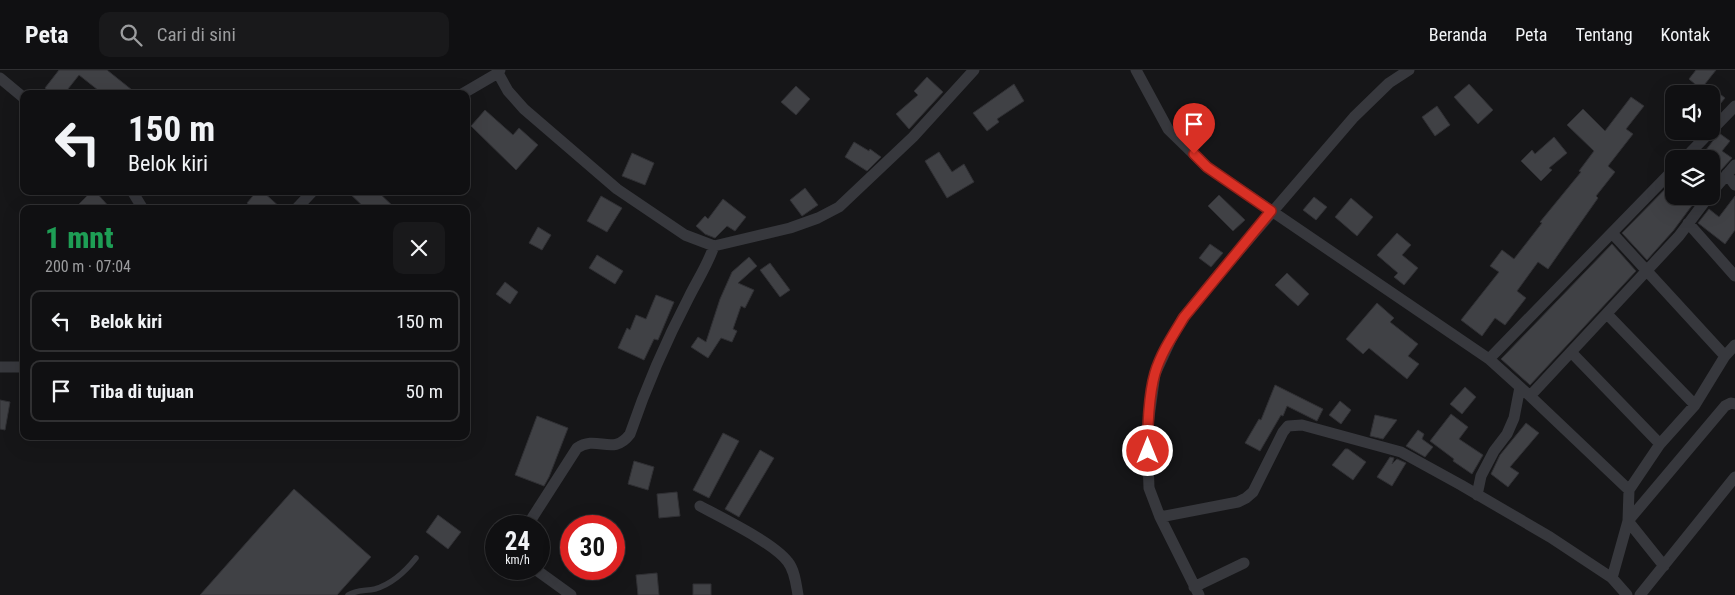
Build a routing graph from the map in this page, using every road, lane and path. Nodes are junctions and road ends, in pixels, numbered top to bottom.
1 (974, 70) edge
2 (1136, 70) edge
3 (1409, 70) edge
4 (499, 72) edge
5 (0, 78) edge
6 (469, 90) edge
7 (20, 95) edge
8 (1735, 106) edge
9 (1720, 122) edge
10 (1702, 140) edge
11 (1693, 150) edge
12 (1735, 165) edge
13 (1727, 174) junction
14 (1665, 178) edge
15 (1720, 182) edge
16 (1735, 185) edge
17 (309, 195) edge
18 (300, 205) edge
19 (1702, 205) edge
20 (1271, 211) junction
21 (1688, 223) junction
22 (1612, 232) junction
23 (714, 246) junction
24 (1648, 270) junction
25 (1735, 276) edge
26 (1607, 314) junction
27 (1735, 345) edge
28 (1571, 352) junction
29 (1725, 356) junction
30 (1489, 359) junction
31 (0, 367) edge
32 (20, 367) edge
33 (1520, 387) junction
34 (1530, 396) junction
35 (1735, 404) edge
36 (1695, 405) junction
37 (1660, 444) junction
38 (1735, 477) edge
39 (1629, 490) junction
40 (1477, 495) junction
41 (700, 506) dead end
42 (535, 515) edge
43 (1160, 517) junction
44 (1628, 521) junction
45 (416, 558) dead end
46 (1244, 563) dead end
47 (1664, 566) junction
48 (1612, 578) junction
49 (548, 580) edge
50 (1196, 591) edge
51 (564, 593) edge
52 (348, 595) edge
53 (798, 595) edge
54 (1627, 595) edge
55 (1640, 595) edge

1 - 23 street
2 - 20 street
3 - 20 street
4 - 6 street
4 - 23 street
5 - 7 street
8 - 9 street
10 - 11 street
12 - 13 street
13 - 15 street
13 - 16 street
14 - 22 street
17 - 18 street
19 - 21 street
20 - 30 street
20 - 43 street
21 - 24 street
21 - 25 street
22 - 24 street
22 - 30 street
23 - 42 street
24 - 26 street
24 - 29 street
26 - 28 street
26 - 36 street
27 - 29 street
28 - 34 street
28 - 37 street
29 - 36 street
30 - 33 street
31 - 32 street
33 - 34 street
33 - 40 street
34 - 39 street
35 - 44 street
36 - 37 street
37 - 39 street
38 - 47 street
39 - 44 street
40 - 43 street
40 - 48 street
41 - 53 street
43 - 50 street
44 - 47 street
44 - 48 street
45 - 52 lane
46 - 50 street
47 - 55 street
48 - 54 street
49 - 51 street

